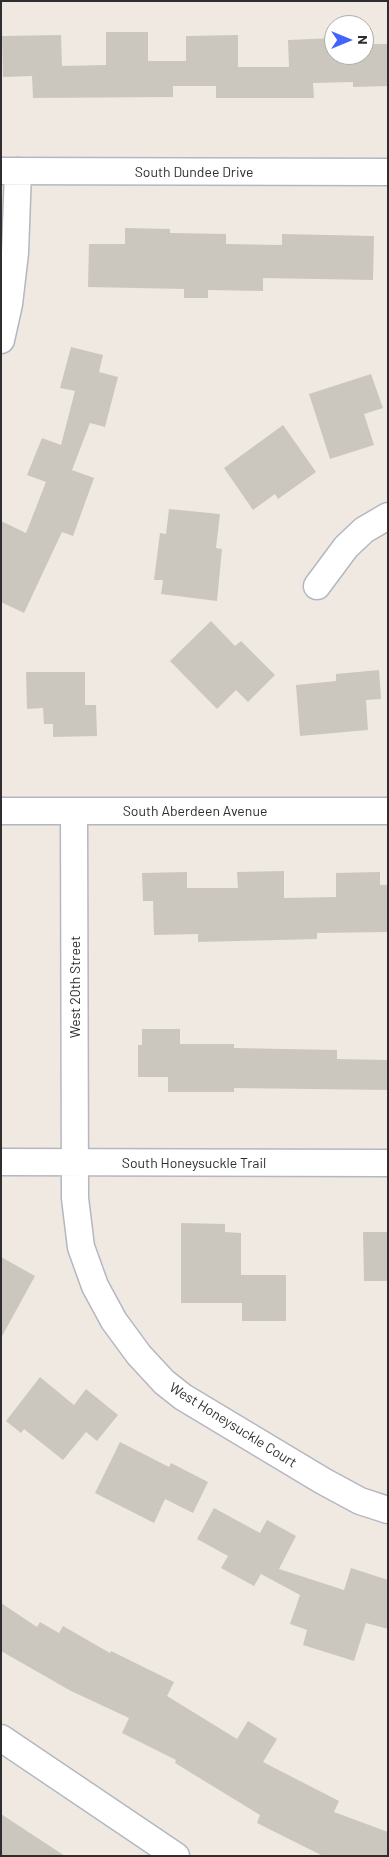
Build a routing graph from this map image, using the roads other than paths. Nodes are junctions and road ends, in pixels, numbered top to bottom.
1 (10, 171) edge
2 (388, 172) edge
3 (1, 340) edge
4 (388, 516) edge
5 (317, 586) dead end
6 (1, 811) edge
7 (74, 811) junction
8 (388, 811) edge
9 (1, 1162) edge
10 (75, 1163) junction
11 (388, 1163) edge
12 (388, 1510) edge
13 (1, 1738) edge
14 (176, 1856) edge

1 - 2 street, South Dundee Drive
1 - 3 street
4 - 5 street
6 - 7 street, South Aberdeen Avenue
7 - 8 street, South Aberdeen Avenue
7 - 10 street, West 20th Street
9 - 10 street, South Honeysuckle Trail
10 - 11 street, South Honeysuckle Trail
10 - 12 street, West Honeysuckle Court
13 - 14 street

